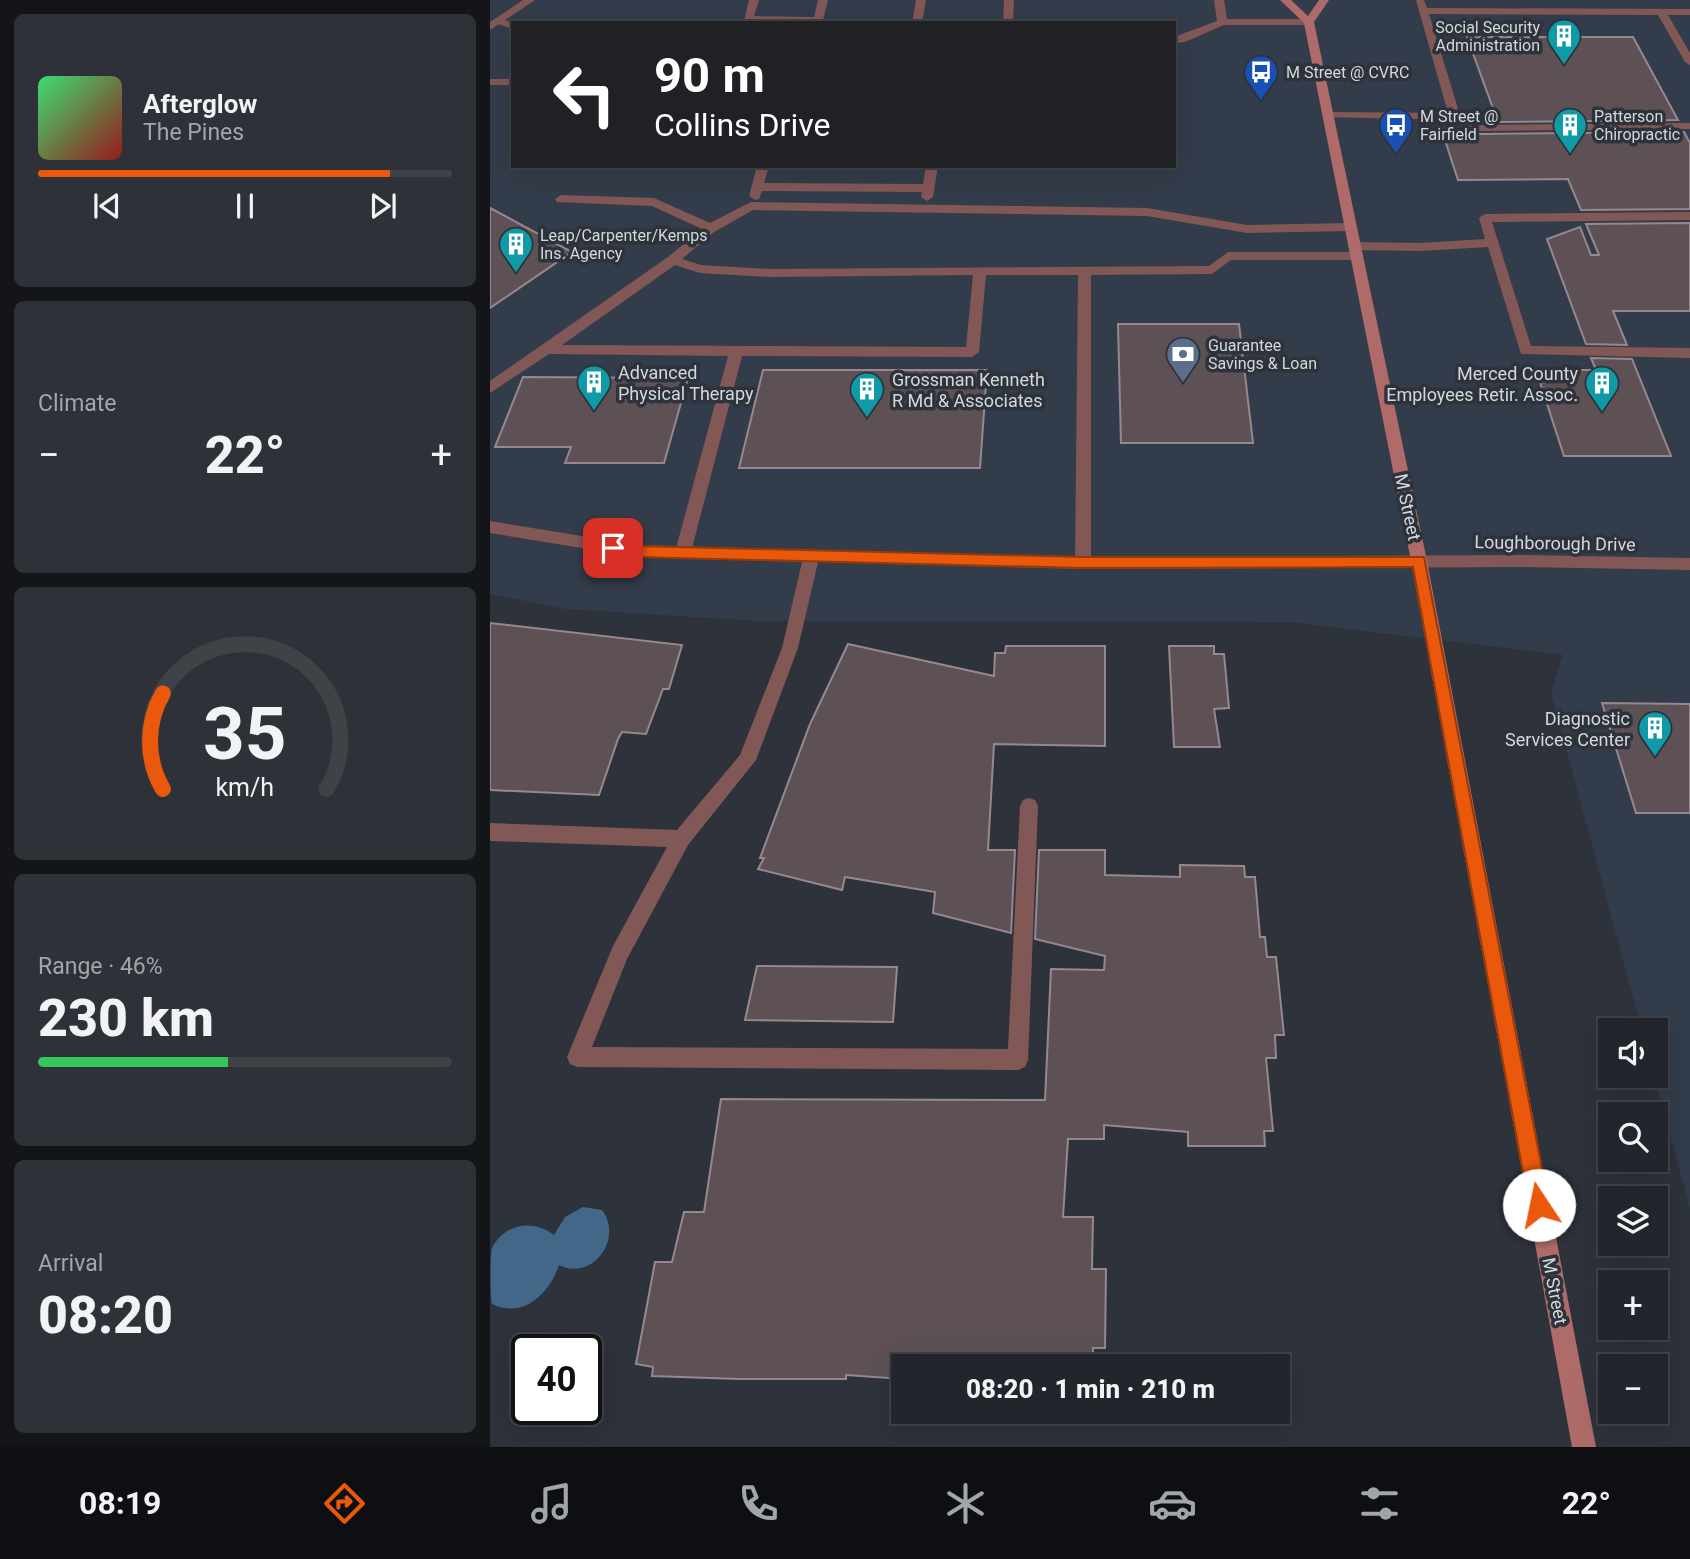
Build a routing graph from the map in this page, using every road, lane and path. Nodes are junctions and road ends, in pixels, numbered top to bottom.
1 (530, 0) edge
2 (754, 0) edge
3 (823, 0) edge
4 (920, 0) edge
5 (1009, 0) edge
6 (1219, 0) edge
7 (1285, 0) edge
8 (1324, 0) edge
9 (1422, 6) edge
10 (1661, 12) junction
11 (1690, 12) edge
12 (748, 19) junction
13 (742, 21) edge
14 (917, 21) edge
15 (1008, 21) edge
16 (1222, 22) junction
17 (1308, 22) junction
18 (494, 24) edge
19 (1176, 40) edge
20 (1690, 62) edge
21 (490, 82) edge
22 (511, 82) edge
23 (1328, 115) junction
24 (1455, 117) junction
25 (1690, 126) edge
26 (762, 168) edge
27 (932, 168) edge
28 (757, 187) junction
29 (929, 188) junction
30 (561, 198) dead end
31 (751, 206) junction
32 (925, 208) junction
33 (1690, 216) edge
34 (1351, 227) junction
35 (711, 228) junction
36 (1493, 243) junction
37 (1355, 251) junction
38 (673, 260) junction
39 (1085, 268) junction
40 (979, 271) junction
41 (546, 349) junction
42 (736, 351) junction
43 (1690, 353) edge
44 (490, 388) edge
45 (490, 527) edge
46 (683, 552) junction
47 (811, 556) junction
48 (1419, 561) junction
49 (1083, 563) junction
50 (1690, 564) edge
51 (1029, 806) dead end
52 (490, 832) edge
53 (681, 839) junction
54 (1584, 1447) edge

1 - 18 street
2 - 12 street
3 - 12 street
4 - 14 street
5 - 15 street
6 - 16 street
7 - 17 street
8 - 17 street
9 - 10 street
9 - 24 street
10 - 11 street
10 - 20 street
12 - 13 street
16 - 17 street
16 - 19 street
17 - 23 street, M Street
21 - 22 street
23 - 24 street
23 - 34 street, M Street
24 - 25 street
26 - 28 street
27 - 29 street
28 - 29 street
28 - 31 street
29 - 32 street
30 - 35 street
31 - 32 street
31 - 35 street
32 - 34 street
33 - 36 street
34 - 37 street, M Street
35 - 38 street
36 - 37 street
36 - 43 street
37 - 39 street
37 - 48 street, M Street
38 - 40 street
38 - 41 street
39 - 40 street
39 - 49 street
40 - 42 street
41 - 42 street
41 - 44 street
42 - 46 street
45 - 46 street, Loughborough Drive
46 - 47 street, Loughborough Drive
47 - 49 street, Loughborough Drive
47 - 53 street
48 - 49 street, Loughborough Drive
48 - 50 street, Loughborough Drive
48 - 54 street, M Street
51 - 53 street
52 - 53 street

